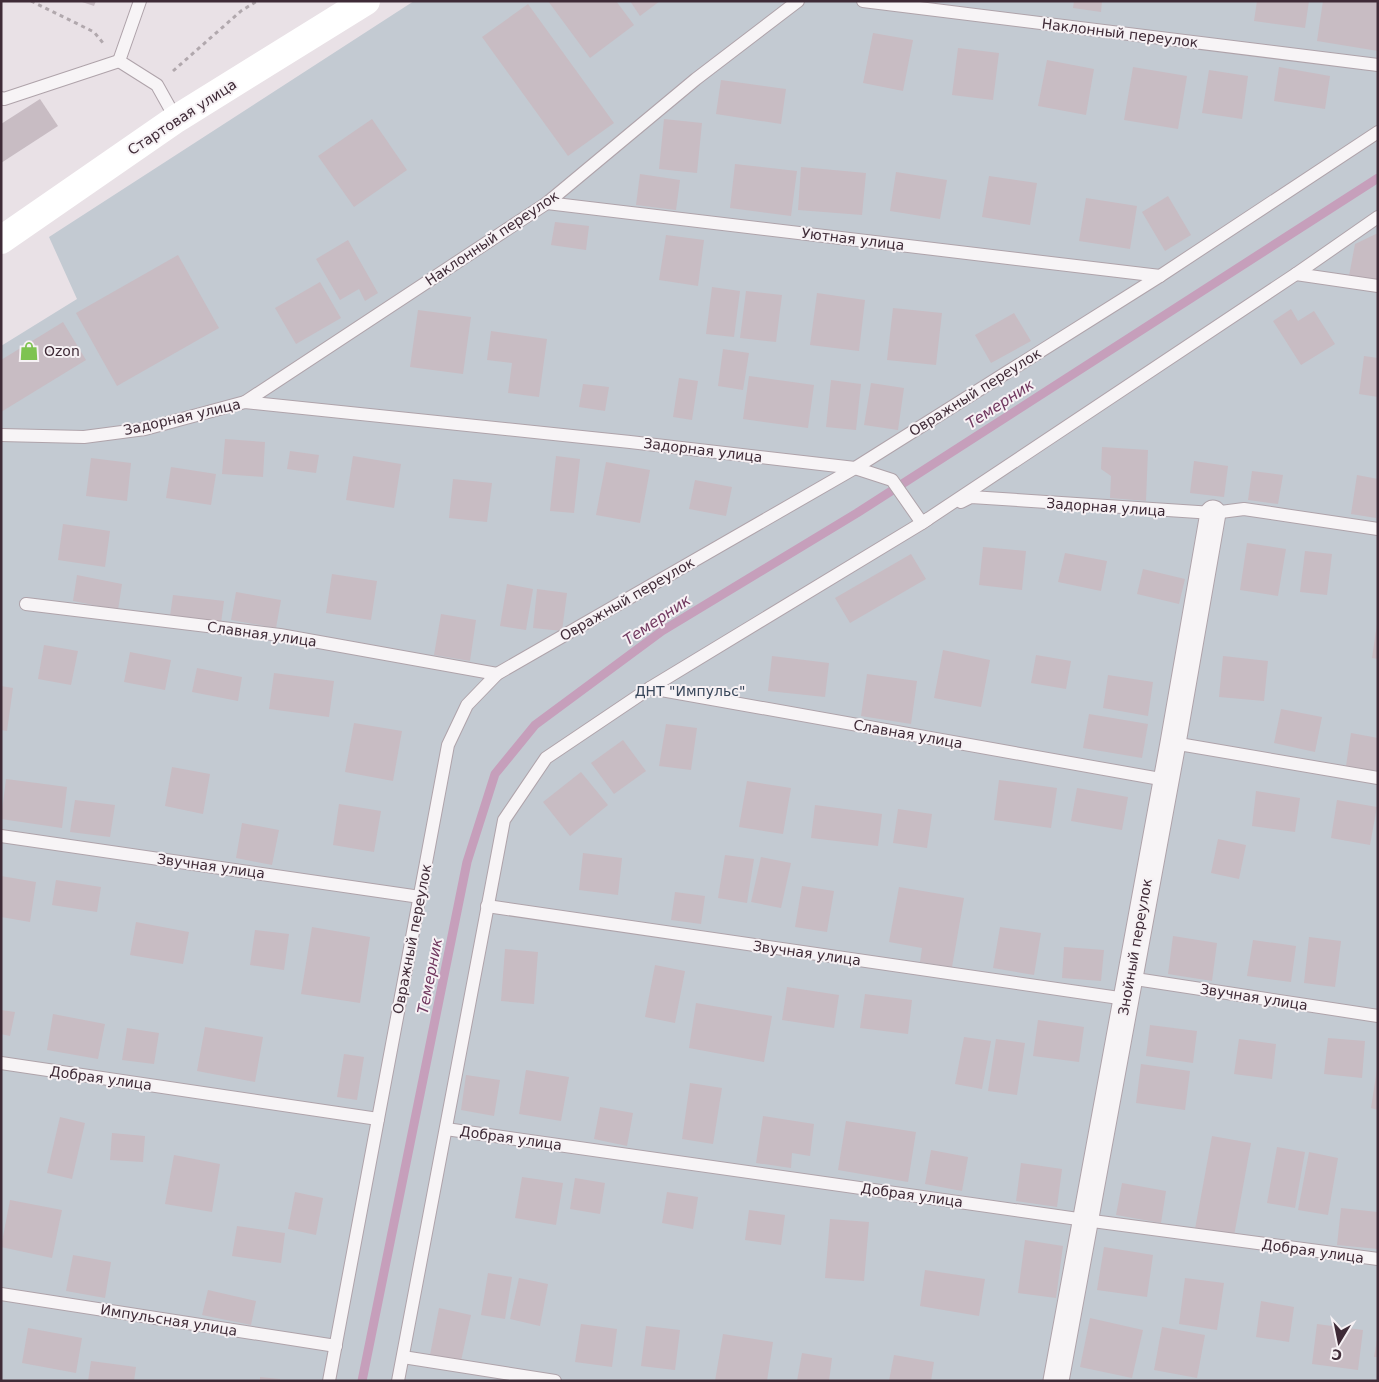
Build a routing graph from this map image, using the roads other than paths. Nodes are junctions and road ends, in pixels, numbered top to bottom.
1 (140, 1) edge
2 (366, 1) edge
3 (798, 1) edge
4 (863, 1) edge
5 (120, 61) junction
6 (1378, 65) edge
7 (1, 98) edge
8 (176, 119) junction
9 (1378, 132) edge
10 (547, 203) junction
11 (1378, 217) edge
12 (1, 240) edge
13 (1296, 274) junction
14 (1160, 276) junction
15 (1378, 286) edge
16 (245, 402) junction
17 (1, 435) edge
18 (855, 468) junction
19 (1213, 514) junction
20 (922, 523) junction
21 (1378, 529) edge
22 (26, 604) dead end
23 (496, 674) junction
24 (650, 688) junction
25 (1173, 743) junction
26 (1378, 778) edge
27 (1166, 780) junction
28 (1, 836) edge
29 (420, 897) junction
30 (488, 906) junction
31 (1128, 989) junction
32 (1378, 1016) edge
33 (1, 1063) edge
34 (378, 1119) junction
35 (446, 1129) junction
36 (1085, 1220) junction
37 (1378, 1259) edge
38 (1, 1294) edge
39 (336, 1346) junction
40 (403, 1357) junction
41 (329, 1381) edge
42 (398, 1381) edge
43 (555, 1381) edge
44 (1056, 1381) edge

1 - 5 lane
2 - 8 street, Стартовая улица
3 - 10 lane, Наклонный переулок
4 - 6 lane, Наклонный переулок
5 - 7 lane
5 - 8 lane
8 - 12 street, Стартовая улица
9 - 14 lane, Овражный переулок
10 - 14 lane, Уютная улица
10 - 16 lane, Наклонный переулок
11 - 13 lane
13 - 15 lane
13 - 20 lane
14 - 18 lane, Овражный переулок
16 - 17 lane, Задорная улица
16 - 18 lane, Задорная улица
18 - 20 lane, Задорная улица
18 - 23 lane, Овражный переулок
19 - 20 lane, Задорная улица
19 - 21 lane, Задорная улица
19 - 25 street, Знойный переулок
20 - 24 lane
22 - 23 lane, Славная улица
23 - 29 lane, Овражный переулок
24 - 27 lane, Славная улица
24 - 30 lane
25 - 26 lane
25 - 27 street, Знойный переулок
27 - 31 street, Знойный переулок
28 - 29 lane, Звучная улица
29 - 34 lane, Овражный переулок
30 - 31 lane, Звучная улица
30 - 35 lane
31 - 32 lane, Звучная улица
31 - 36 street, Знойный переулок
33 - 34 lane, Добрая улица
34 - 39 lane, Овражный переулок
35 - 36 lane, Добрая улица
35 - 40 lane
36 - 37 lane, Добрая улица
36 - 44 street, Знойный переулок
38 - 39 lane, Импульсная улица
39 - 41 lane, Овражный переулок
40 - 42 lane
40 - 43 lane

